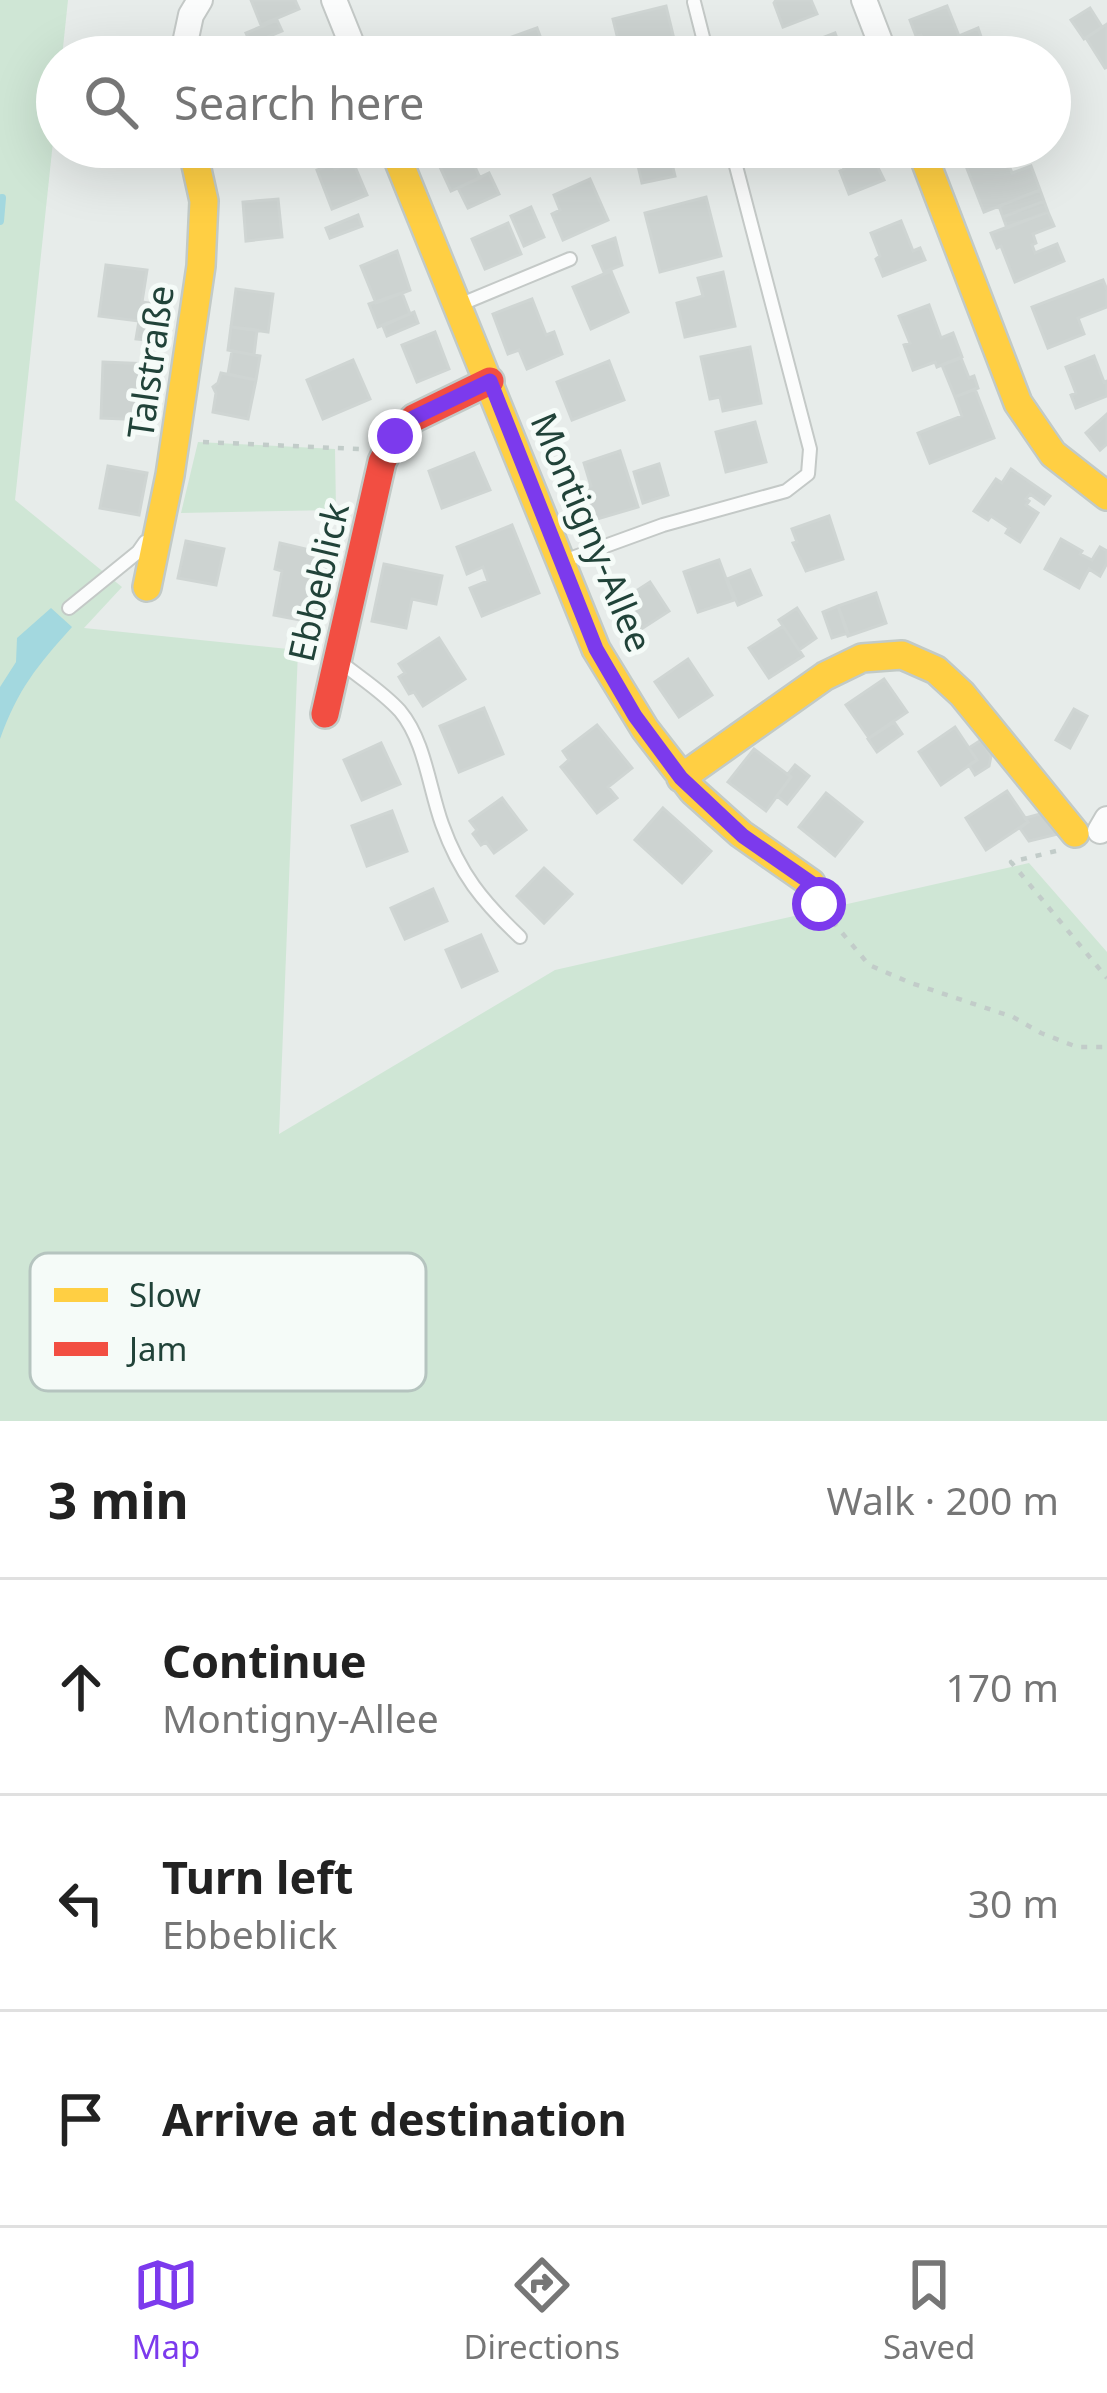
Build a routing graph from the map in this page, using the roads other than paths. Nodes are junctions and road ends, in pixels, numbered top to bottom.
1 (200, 0) edge
2 (334, 0) edge
3 (864, 0) edge
4 (694, 2) edge
5 (186, 36) edge
6 (349, 36) edge
7 (703, 36) edge
8 (878, 36) edge
9 (197, 168) edge
10 (402, 168) edge
11 (736, 168) edge
12 (928, 168) edge
13 (570, 259) dead end
14 (458, 305) junction
15 (490, 381) junction
16 (1107, 496) edge
17 (160, 522) junction
18 (562, 561) junction
19 (147, 587) dead end
20 (69, 608) dead end
21 (338, 660) junction
22 (325, 714) dead end
23 (681, 778) junction
24 (1094, 828) edge
25 (811, 883) road end
26 (520, 937) dead end

1 - 5 street
2 - 6 street
3 - 8 street
4 - 7 lane
9 - 17 street, Talstraße
10 - 14 street, Montigny-Allee
11 - 18 lane
12 - 16 street
13 - 14 lane
14 - 15 street, Montigny-Allee
15 - 18 street, Montigny-Allee
15 - 21 street, Ebbeblick
17 - 19 street, Talstraße
17 - 20 lane
18 - 23 street, Montigny-Allee
21 - 22 street, Ebbeblick
21 - 26 lane
23 - 24 street
23 - 25 street, Montigny-Allee

